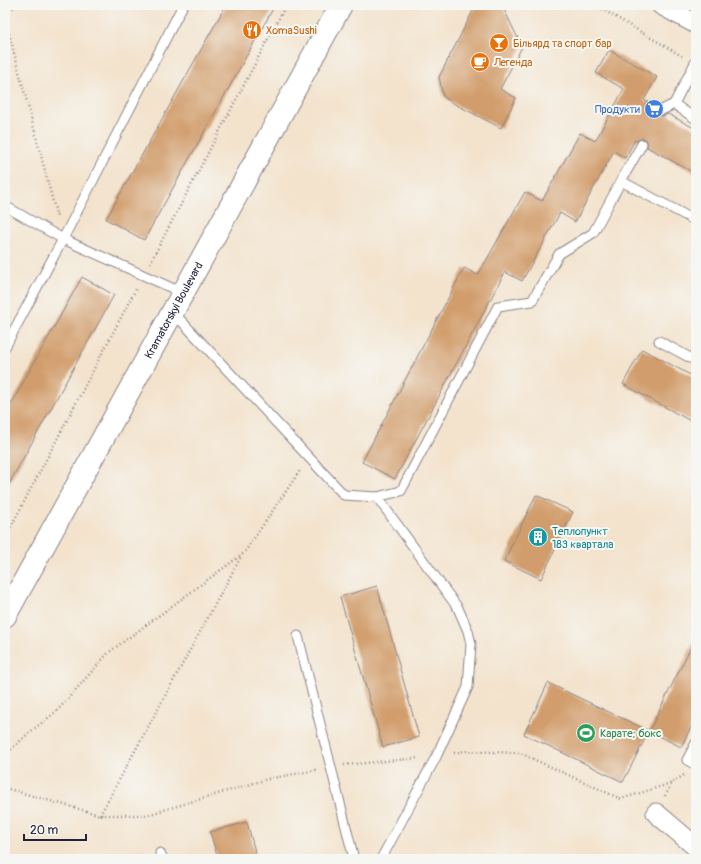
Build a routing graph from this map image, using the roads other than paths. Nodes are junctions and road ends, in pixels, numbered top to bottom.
1 (183, 5) edge
2 (341, 5) edge
3 (661, 5) edge
4 (696, 24) edge
5 (695, 62) edge
6 (674, 104) junction
7 (662, 110) dead end
8 (696, 119) edge
9 (642, 144) dead end
10 (621, 181) junction
11 (5, 206) edge
12 (696, 220) edge
13 (63, 239) junction
14 (184, 293) junction
15 (173, 312) junction
16 (659, 341) dead end
17 (5, 347) edge
18 (696, 361) edge
19 (377, 497) junction
20 (5, 616) edge
21 (298, 636) dead end
22 (696, 743) edge
23 (696, 765) edge
24 (656, 813) road end
25 (696, 847) edge
26 (354, 859) edge
27 (381, 859) edge

1 - 13 lane
2 - 14 street, Kramatorskyi Boulevard
3 - 4 street
5 - 6 lane
6 - 7 lane
6 - 8 lane
9 - 10 lane
10 - 12 lane
10 - 19 lane
11 - 13 lane
13 - 14 lane
13 - 17 lane
14 - 15 street, Kramatorskyi Boulevard
15 - 19 lane
15 - 20 street, Kramatorskyi Boulevard
16 - 18 lane
19 - 27 lane
21 - 26 lane
22 - 23 lane
24 - 25 street

